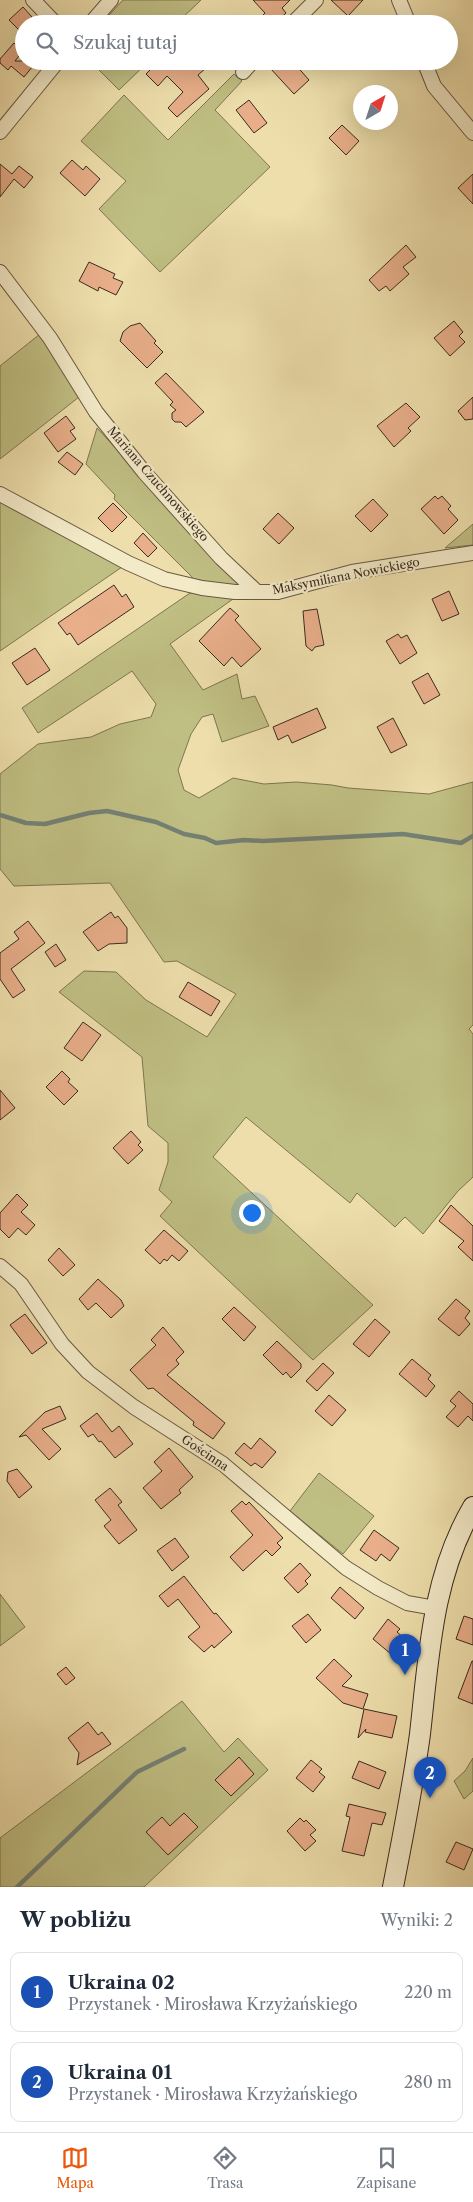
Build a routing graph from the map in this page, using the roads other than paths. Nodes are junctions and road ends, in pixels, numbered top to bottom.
1 (33, 0) edge
2 (111, 0) edge
3 (316, 0) edge
4 (400, 0) edge
5 (47, 15) edge
6 (98, 15) edge
7 (301, 15) edge
8 (406, 15) edge
9 (51, 70) edge
10 (428, 70) edge
11 (0, 132) edge
12 (473, 133) edge
13 (0, 272) edge
14 (0, 494) edge
15 (473, 553) edge
16 (256, 591) junction
17 (0, 1266) edge
18 (473, 1507) edge
19 (435, 1608) junction
20 (393, 1887) edge

1 - 5 street
2 - 6 street
3 - 7 street
4 - 8 street
9 - 11 street
10 - 12 street
13 - 16 street, Mariana Czuchnowskiego
14 - 16 street, Maksymiliana Nowickiego
15 - 16 street, Maksymiliana Nowickiego
17 - 19 street, Gościnna
18 - 19 street
19 - 20 street

